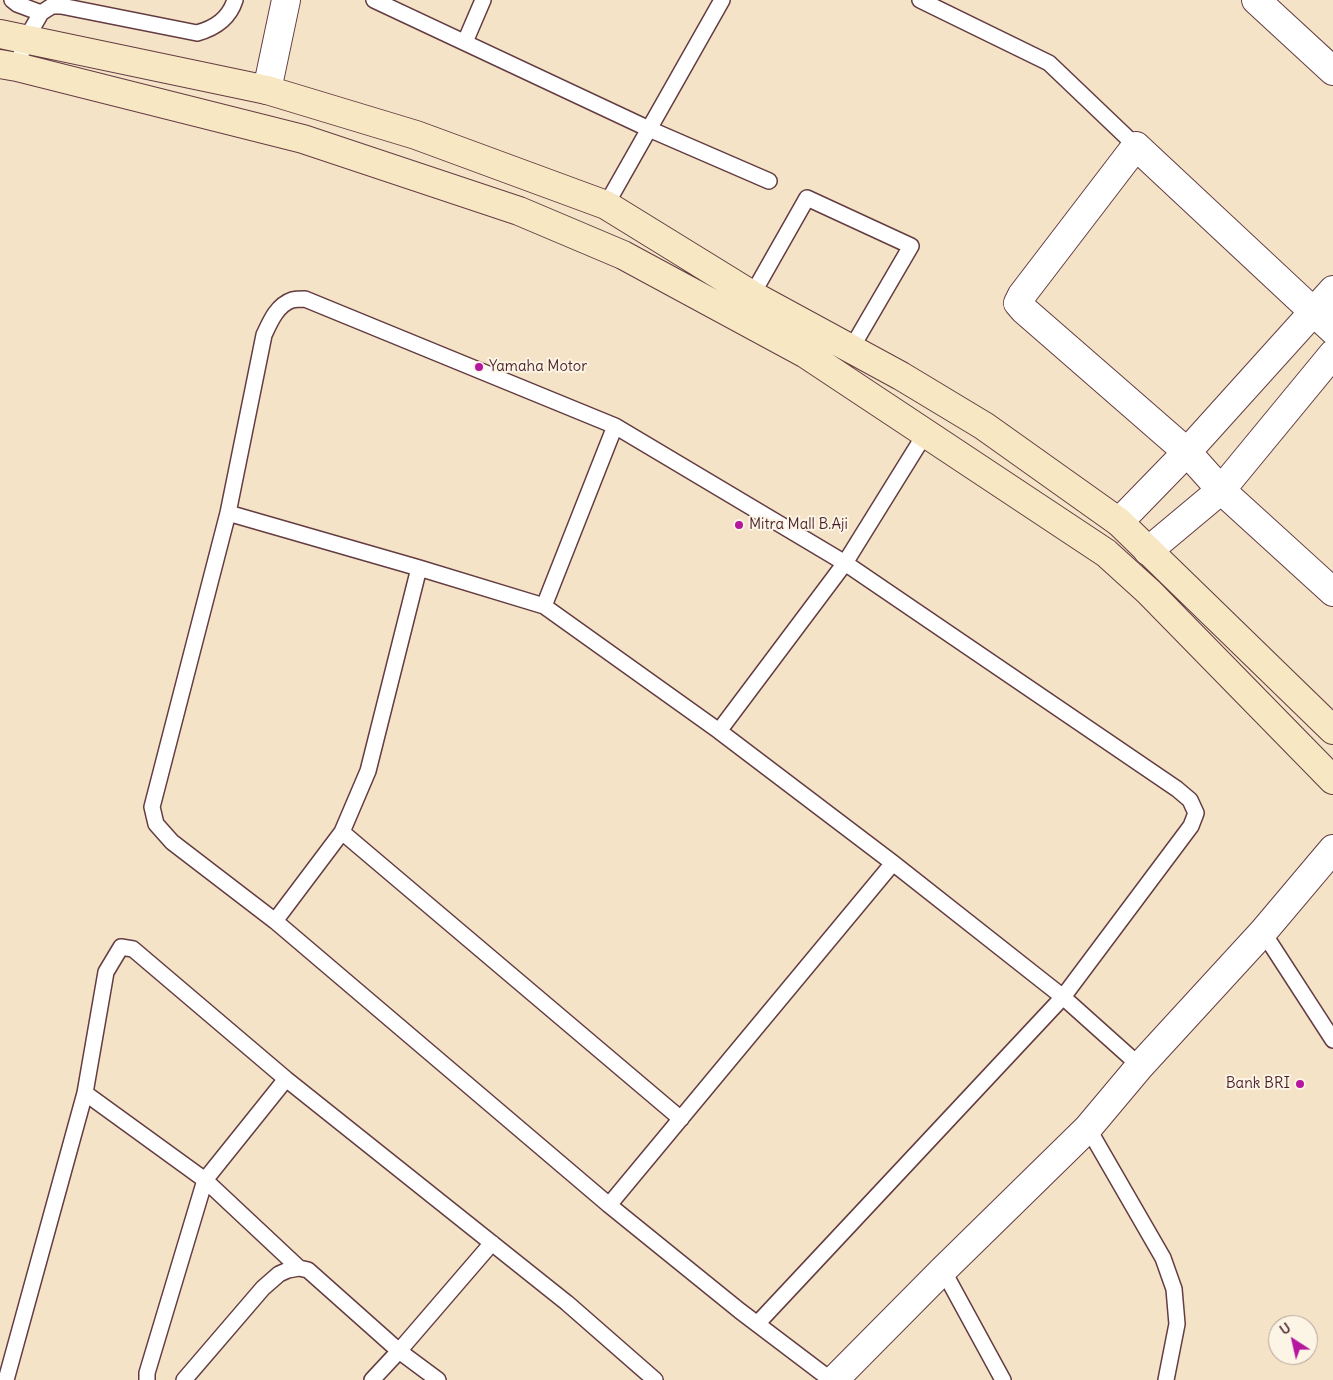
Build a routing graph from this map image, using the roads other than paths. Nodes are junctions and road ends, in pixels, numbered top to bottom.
1 (12, 0) edge
2 (235, 0) edge
3 (286, 0) edge
4 (374, 0) edge
5 (483, 0) edge
6 (722, 0) edge
7 (920, 0) edge
8 (1256, 0) edge
9 (41, 13) junction
10 (0, 34) edge
11 (26, 39) junction
12 (465, 42) junction
13 (8, 65) edge
14 (1333, 71) edge
15 (267, 90) junction
16 (649, 128) junction
17 (1136, 146) junction
18 (533, 178) junction
19 (769, 181) dead end
20 (606, 205) junction
21 (520, 212) junction
22 (1333, 290) edge
23 (752, 295) junction
24 (1323, 321) edge
25 (851, 349) junction
26 (1333, 354) edge
27 (615, 426) junction
28 (925, 434) junction
29 (1187, 452) junction
30 (1221, 490) junction
31 (228, 513) junction
32 (1119, 522) junction
33 (1148, 551) junction
34 (845, 563) junction
35 (419, 568) junction
36 (1333, 592) edge
37 (544, 606) junction
38 (1333, 730) edge
39 (719, 731) junction
40 (1331, 773) edge
41 (342, 832) junction
42 (1333, 849) edge
43 (893, 863) junction
44 (275, 921) junction
45 (1263, 932) junction
46 (1063, 997) junction
47 (1333, 1040) edge
48 (1140, 1066) junction
49 (286, 1079) junction
50 (85, 1093) junction
51 (681, 1119) junction
52 (1088, 1128) junction
53 (205, 1180) junction
54 (609, 1205) junction
55 (492, 1243) junction
56 (299, 1268) junction
57 (943, 1270) junction
58 (756, 1324) junction
59 (399, 1351) junction
60 (6, 1380) edge
61 (147, 1380) edge
62 (184, 1380) edge
63 (372, 1380) edge
64 (438, 1380) edge
65 (655, 1380) edge
66 (833, 1380) edge
67 (1003, 1380) edge
68 (1166, 1380) edge

1 - 9 lane
2 - 9 lane
3 - 15 street
4 - 12 lane
5 - 12 lane
6 - 16 lane
7 - 17 lane
8 - 14 street
9 - 11 lane
10 - 11 main road
11 - 13 lane
11 - 15 main road
12 - 16 lane
13 - 21 main road
15 - 18 main road
16 - 19 lane
16 - 20 lane
17 - 24 street
17 - 29 street
18 - 20 main road
18 - 21 main road
20 - 23 main road
21 - 28 main road
22 - 24 street
23 - 25 main road
23 - 25 lane
24 - 29 street
25 - 32 main road
26 - 30 street
27 - 31 lane
27 - 34 lane
27 - 37 lane
28 - 34 lane
28 - 40 main road
29 - 30 street
29 - 32 street
30 - 33 street
30 - 36 street
31 - 35 lane
31 - 44 lane
32 - 33 main road
33 - 38 main road
34 - 39 lane
34 - 46 lane
35 - 37 lane
35 - 41 lane
37 - 39 lane
39 - 43 lane
41 - 44 lane
41 - 51 lane
42 - 45 street
43 - 46 lane
43 - 51 lane
44 - 54 lane
45 - 47 lane
45 - 48 street
46 - 48 lane
46 - 58 lane
48 - 52 street
49 - 50 lane
49 - 53 lane
49 - 55 lane
50 - 53 lane
50 - 60 lane
51 - 54 lane
52 - 57 street
52 - 68 lane
53 - 56 lane
53 - 61 lane
54 - 58 lane
55 - 59 lane
55 - 65 lane
56 - 59 lane
56 - 62 lane
57 - 66 street
57 - 67 lane
58 - 66 lane
59 - 63 lane
59 - 64 lane

